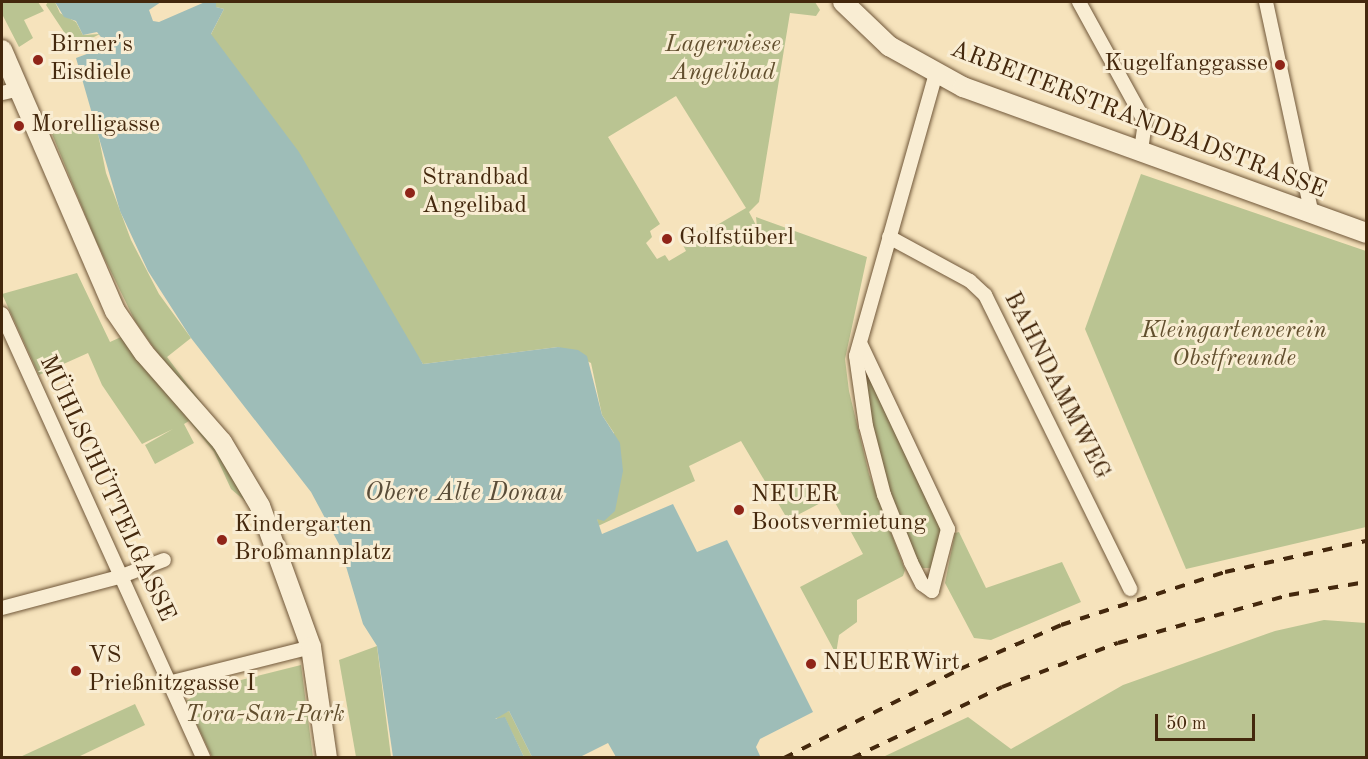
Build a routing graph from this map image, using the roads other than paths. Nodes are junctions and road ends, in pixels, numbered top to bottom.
1 (843, 2) edge
2 (1079, 2) edge
3 (1266, 2) edge
4 (2, 50) edge
5 (936, 74) junction
6 (10, 91) edge
7 (1141, 152) junction
8 (1312, 214) junction
9 (1366, 233) edge
10 (889, 237) junction
11 (2, 314) edge
12 (861, 345) junction
13 (165, 560) dead end
14 (119, 577) junction
15 (1130, 589) dead end
16 (2, 608) edge
17 (311, 647) junction
18 (172, 682) junction
19 (203, 758) edge
20 (327, 758) edge

1 - 5 street, ARBEITERSTRANDBADSTRASSE
2 - 7 street
3 - 8 street
4 - 6 street
5 - 7 street, ARBEITERSTRANDBADSTRASSE
5 - 10 street
6 - 17 street
7 - 8 street, ARBEITERSTRANDBADSTRASSE
8 - 9 street, ARBEITERSTRANDBADSTRASSE
10 - 12 street
10 - 15 street, BAHNDAMMWEG
11 - 14 street, MÜHLSCHÜTTELGASSE
12 - 12 street
13 - 14 street
14 - 16 street
14 - 18 street, MÜHLSCHÜTTELGASSE
17 - 18 street
17 - 20 street
18 - 19 street, MÜHLSCHÜTTELGASSE

